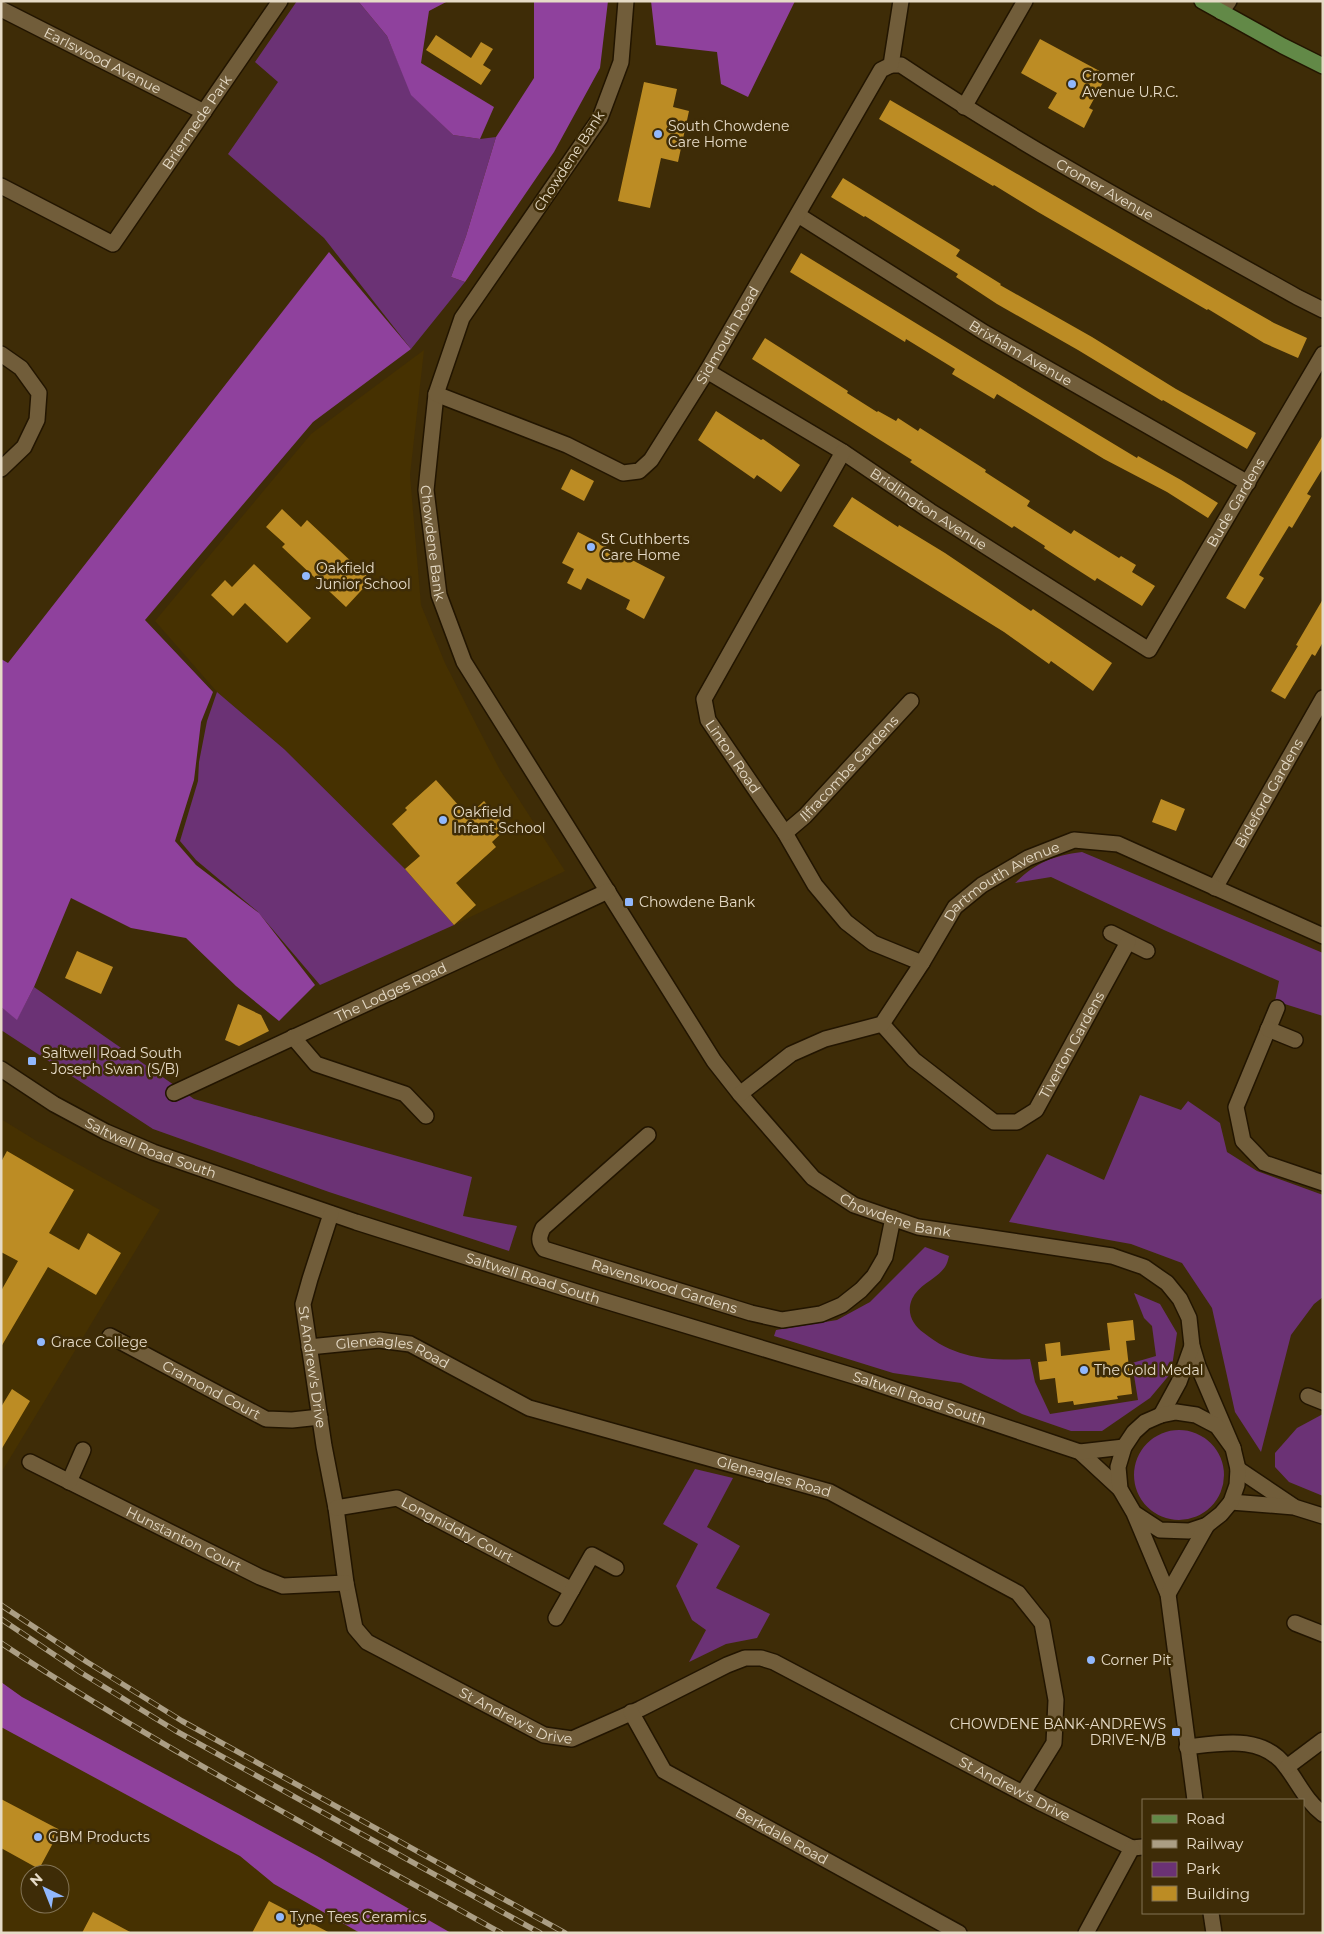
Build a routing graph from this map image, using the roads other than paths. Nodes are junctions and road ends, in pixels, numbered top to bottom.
1 (280, 1) edge
2 (626, 1) edge
3 (901, 1) edge
4 (1025, 1) edge
5 (1202, 1) edge
6 (1225, 7) edge
7 (1, 10) edge
8 (891, 65) junction
9 (1323, 66) edge
10 (964, 107) junction
11 (204, 112) junction
12 (1, 186) edge
13 (798, 215) junction
14 (1323, 310) edge
15 (1, 354) edge
16 (1323, 354) edge
17 (707, 372) junction
18 (436, 394) junction
19 (843, 452) junction
20 (1, 469) edge
21 (1248, 483) junction
22 (1149, 650) joint
23 (1323, 698) edge
24 (911, 701) dead end
25 (785, 832) junction
26 (1214, 888) junction
27 (608, 891) junction
28 (1111, 933) dead end
29 (1323, 936) edge
30 (1128, 942) junction
31 (1147, 951) dead end
32 (922, 963) junction
33 (1277, 1008) dead end
34 (882, 1024) junction
35 (1268, 1029) junction
36 (293, 1038) junction
37 (1296, 1040) dead end
38 (1, 1069) edge
39 (174, 1093) dead end
40 (740, 1094) junction
41 (426, 1116) dead end
42 (648, 1135) dead end
43 (1323, 1183) edge
44 (331, 1214) junction
45 (893, 1218) junction
46 (110, 1336) dead end
47 (1192, 1346) junction
48 (309, 1347) junction
49 (1308, 1396) dead end
50 (1323, 1402) edge
51 (1161, 1415) junction
52 (320, 1417) junction
53 (1124, 1448) junction
54 (1233, 1448) junction
55 (83, 1450) dead end
56 (1080, 1452) junction
57 (30, 1462) dead end
58 (1238, 1469) junction
59 (69, 1482) junction
60 (1120, 1489) junction
61 (1231, 1502) junction
62 (1294, 1507) junction
63 (336, 1508) junction
64 (1134, 1513) junction
65 (1323, 1516) edge
66 (1207, 1525) junction
67 (616, 1568) dead end
68 (346, 1583) junction
69 (572, 1590) junction
70 (1168, 1594) junction
71 (556, 1618) dead end
72 (1296, 1623) dead end
73 (1323, 1634) edge
74 (632, 1712) junction
75 (1323, 1740) edge
76 (1187, 1747) junction
77 (1287, 1767) junction
78 (1023, 1793) junction
79 (1195, 1799) edge
80 (1323, 1814) edge
81 (1137, 1848) edge
82 (1211, 1914) edge
83 (958, 1933) edge
84 (1086, 1933) edge
85 (1214, 1933) edge

1 - 11 street, Briermede Park
2 - 18 street, Chowdene Bank
3 - 8 street
4 - 10 street
5 - 6 main road
6 - 9 main road
7 - 11 street, Earlswood Avenue
8 - 10 street, Cromer Avenue
8 - 13 street, Sidmouth Road
10 - 14 street, Cromer Avenue
11 - 12 street, Briermede Park
13 - 17 street, Sidmouth Road
13 - 21 street, Brixham Avenue
15 - 20 street
16 - 21 street, Bude Gardens
17 - 18 street, Sidmouth Road
17 - 19 street, Bridlington Avenue
18 - 27 street, Chowdene Bank
19 - 22 street, Bridlington Avenue
19 - 25 street, Linton Road
21 - 22 street, Bude Gardens
23 - 26 street, Bideford Gardens
24 - 25 street, Ilfracombe Gardens
25 - 32 street, Linton Road
26 - 29 street, Dartmouth Avenue
26 - 32 street, Dartmouth Avenue
27 - 36 street, The Lodges Road
27 - 40 street, Chowdene Bank
28 - 30 street
30 - 31 street
30 - 34 street, Tiverton Gardens
32 - 34 street, Dartmouth Avenue
33 - 35 street
34 - 40 street
35 - 37 street
35 - 43 street
36 - 39 street, The Lodges Road
36 - 41 street
38 - 44 street, Saltwell Road South
40 - 45 street, Chowdene Bank
42 - 45 street, Ravenswood Gardens
44 - 48 street, St Andrew's Drive
44 - 56 street, Saltwell Road South
45 - 47 street, Chowdene Bank
46 - 52 street, Cramond Court
47 - 51 street, Chowdene Bank
47 - 54 street, Chowdene Bank
48 - 52 street, St Andrew's Drive
48 - 78 street, Gleneagles Road
49 - 50 street
51 - 53 street
51 - 54 street
52 - 63 street, St Andrew's Drive
53 - 56 street, Saltwell Road South
53 - 60 street
54 - 58 street
55 - 59 street
56 - 60 street, Saltwell Road South
57 - 59 street, Hunstanton Court
58 - 61 street
58 - 62 street
59 - 68 street, Hunstanton Court
60 - 64 street
61 - 62 street
61 - 66 street
62 - 65 street
63 - 68 street, St Andrew's Drive
63 - 69 street, Longniddry Court
64 - 66 street
64 - 70 street
66 - 70 street
67 - 69 street
68 - 74 street, St Andrew's Drive
69 - 71 street
70 - 76 street
72 - 73 street
74 - 78 street, St Andrew's Drive
74 - 83 street, Berkdale Road
75 - 77 street
76 - 77 street
76 - 79 street
77 - 80 street
78 - 81 street, St Andrew's Drive
81 - 84 street
82 - 85 street

